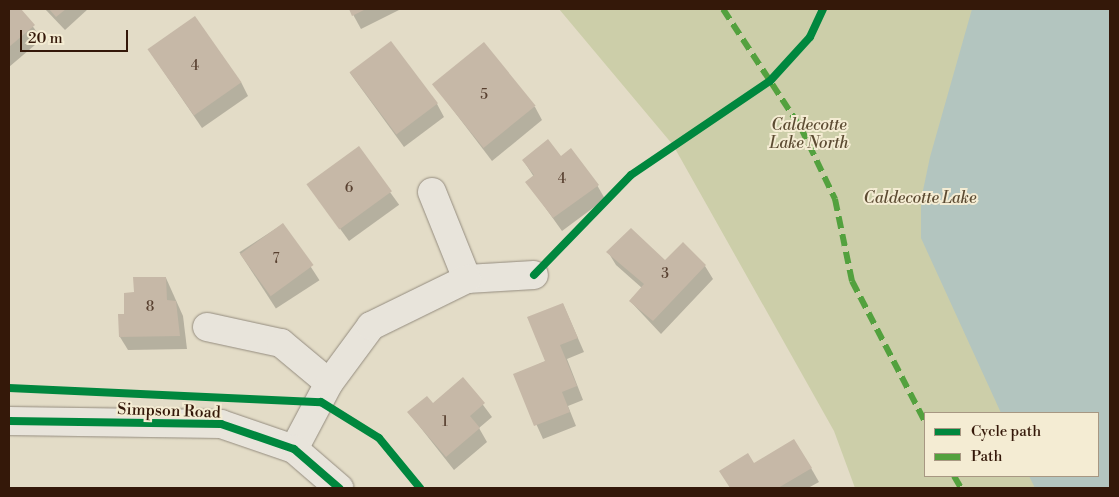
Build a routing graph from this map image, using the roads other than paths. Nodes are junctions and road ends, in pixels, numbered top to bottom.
1 (432, 192) dead end
2 (534, 275) dead end
3 (467, 279) junction
4 (207, 327) dead end
5 (329, 384) junction
6 (9, 421) edge
7 (294, 449) junction
8 (340, 488) edge

1 - 3 street
2 - 3 street
3 - 5 street
4 - 5 street
5 - 7 street
6 - 7 street, Simpson Road
7 - 8 street, Simpson Road

